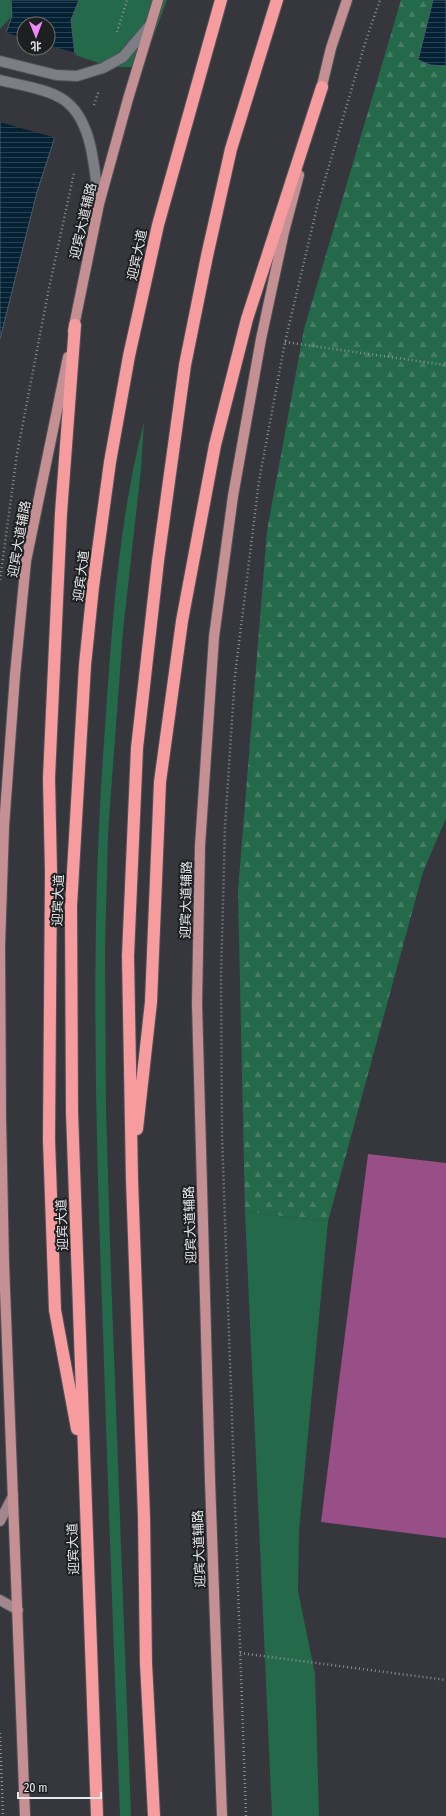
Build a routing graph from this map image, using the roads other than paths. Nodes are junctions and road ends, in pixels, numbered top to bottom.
1 (158, 0) edge
2 (222, 0) edge
3 (277, 0) edge
4 (347, 0) edge
5 (150, 25) junction
6 (0, 61) edge
7 (0, 80) edge
8 (322, 87) junction
9 (100, 204) junction
10 (75, 325) junction
11 (132, 1180) junction
12 (85, 1471) junction
13 (13, 1496) junction
14 (0, 1521) edge
15 (0, 1600) edge
16 (18, 1610) junction
17 (25, 1816) edge
18 (97, 1816) edge
19 (154, 1816) edge
20 (222, 1816) edge

1 - 5 main road, 迎宾大道辅路
2 - 12 highway, 迎宾大道
3 - 11 highway
4 - 8 main road, 迎宾大道辅路
5 - 6 street
5 - 9 main road, 迎宾大道辅路
7 - 9 street
8 - 11 highway
8 - 20 main road, 迎宾大道辅路
9 - 10 main road, 迎宾大道辅路
10 - 12 highway
10 - 13 main road, 迎宾大道辅路
11 - 19 highway
12 - 18 highway, 迎宾大道
13 - 14 street
13 - 16 main road, 迎宾大道辅路
15 - 16 street
16 - 17 main road, 迎宾大道辅路

